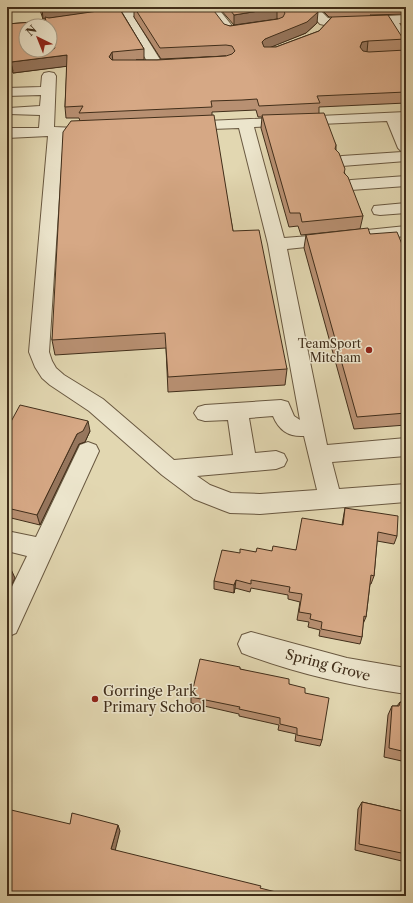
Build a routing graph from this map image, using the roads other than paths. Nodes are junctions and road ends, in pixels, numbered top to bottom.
1 (170, 7) edge
2 (211, 7) edge
3 (310, 7) edge
4 (125, 14) junction
5 (406, 19) edge
6 (81, 20) edge
7 (391, 20) junction
8 (328, 22) junction
9 (261, 26) edge
10 (318, 30) edge
11 (406, 44) edge
12 (171, 65) edge
13 (49, 76) dead end
14 (48, 91) junction
15 (7, 92) edge
16 (48, 110) junction
17 (14, 111) dead end
18 (399, 116) edge
19 (245, 123) junction
20 (174, 126) edge
21 (88, 130) edge
22 (51, 132) junction
23 (7, 133) edge
24 (406, 148) edge
25 (406, 156) edge
26 (342, 161) edge
27 (406, 181) edge
28 (351, 185) edge
29 (406, 208) edge
30 (380, 210) dead end
31 (406, 231) edge
32 (278, 244) junction
33 (237, 411) junction
34 (205, 413) dead end
35 (312, 427) junction
36 (406, 447) edge
37 (88, 451) dead end
38 (319, 454) junction
39 (276, 460) dead end
40 (245, 463) junction
41 (170, 469) junction
42 (406, 493) edge
43 (330, 498) junction
44 (7, 542) edge
45 (42, 549) junction
46 (7, 625) edge
47 (251, 644) dead end
48 (406, 681) edge

1 - 4 street
2 - 9 street
3 - 8 street
4 - 6 street
4 - 12 street
5 - 7 street
7 - 8 street
7 - 11 street
8 - 10 street
13 - 14 street
14 - 15 street
14 - 16 street
16 - 17 street
16 - 22 street
18 - 19 street
18 - 24 street
19 - 20 street
19 - 32 street
21 - 22 street
22 - 23 street
22 - 41 street
25 - 26 street
27 - 28 street
29 - 30 street
31 - 32 street
32 - 35 street
33 - 34 street
33 - 35 street
33 - 40 street
35 - 38 street
36 - 38 street
37 - 45 street
38 - 43 street
39 - 40 street
40 - 41 street
41 - 43 street
42 - 43 street
44 - 45 street
45 - 46 street
47 - 48 street, Spring Grove

